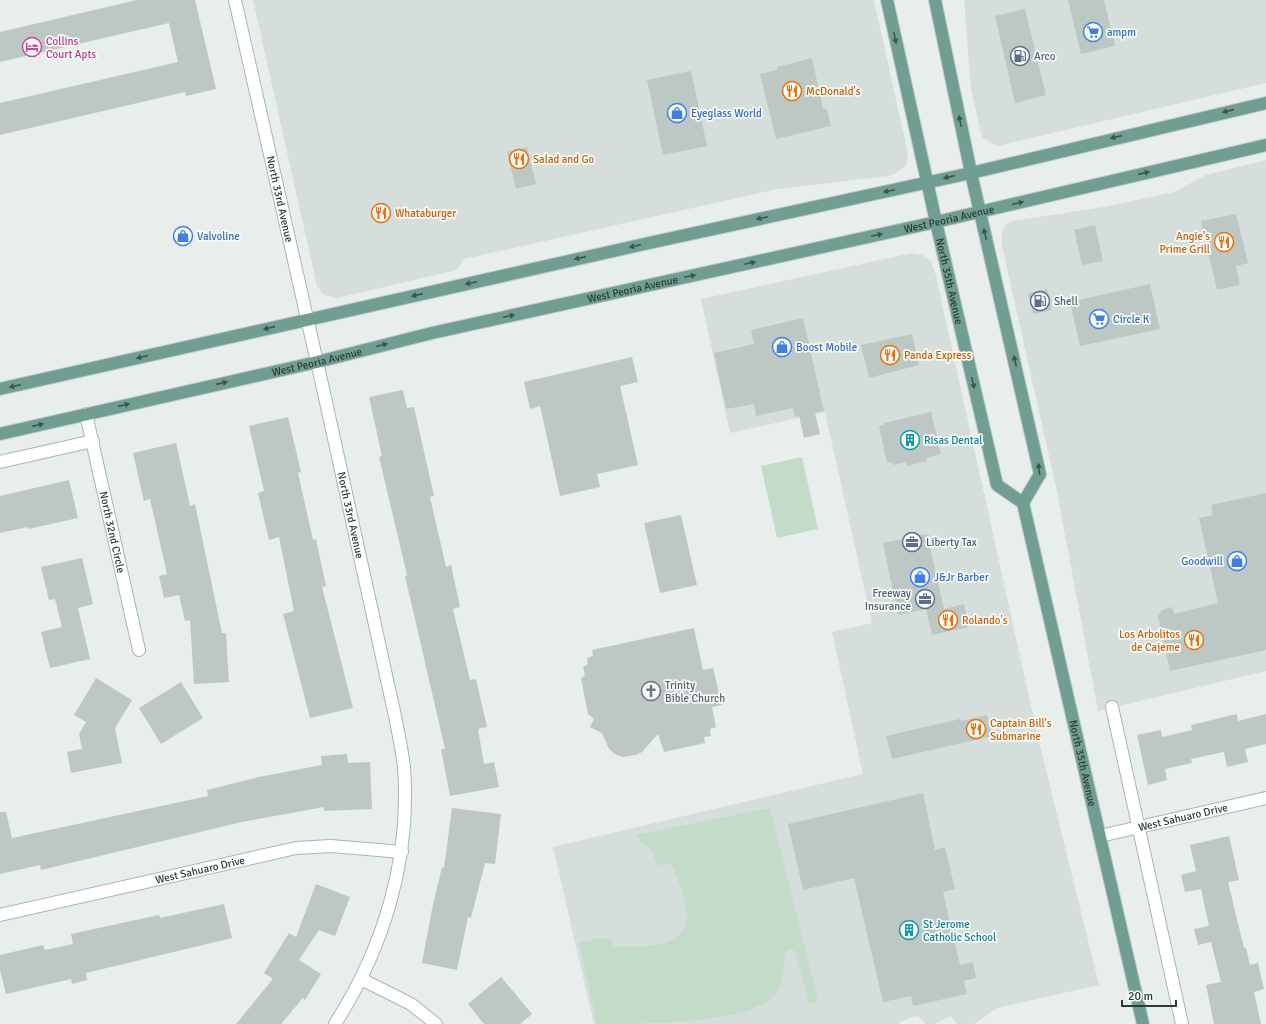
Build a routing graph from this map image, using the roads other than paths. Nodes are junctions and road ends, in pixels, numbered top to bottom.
1 (236, 0) edge
2 (887, 0) edge
3 (935, 0) edge
4 (1266, 103) edge
5 (1266, 145) edge
6 (971, 172) junction
7 (927, 182) junction
8 (980, 212) junction
9 (936, 222) junction
10 (307, 320) junction
11 (317, 362) junction
12 (0, 390) edge
13 (86, 414) junction
14 (0, 434) edge
15 (92, 441) junction
16 (0, 462) edge
17 (1023, 503) junction
18 (139, 650) dead end
19 (1112, 707) dead end
20 (1266, 798) edge
21 (1138, 827) junction
22 (1100, 836) junction
23 (402, 852) junction
24 (0, 915) edge
25 (361, 979) junction
26 (335, 1024) edge
27 (436, 1024) edge
28 (1143, 1024) edge
29 (1182, 1024) edge

1 - 10 street, North 33rd Avenue
2 -> 7 main road, North 35th Avenue
6 -> 3 main road
4 -> 6 main road
8 -> 5 main road, West Peoria Avenue
6 -> 7 main road
6 - 8 main road
7 - 9 main road, North 35th Avenue
7 -> 10 main road
8 - 9 main road, West Peoria Avenue
17 -> 8 main road
11 -> 9 main road, West Peoria Avenue
9 -> 17 main road, North 35th Avenue
10 - 11 street, North 33rd Avenue
10 -> 12 main road
13 -> 11 main road, West Peoria Avenue
11 - 23 street, North 33rd Avenue
14 -> 13 main road, West Peoria Avenue
13 - 15 street, North 32nd Circle
15 - 16 street
15 - 18 street, North 32nd Circle
17 - 22 main road, North 35th Avenue
19 - 21 street
20 - 21 street, West Sahuaro Drive
21 - 22 street, West Sahuaro Drive
21 - 29 street
22 - 28 main road, North 35th Avenue
23 - 24 street, West Sahuaro Drive
23 - 25 street, North 33rd Avenue
25 - 26 street, North 33rd Avenue
25 - 27 street

